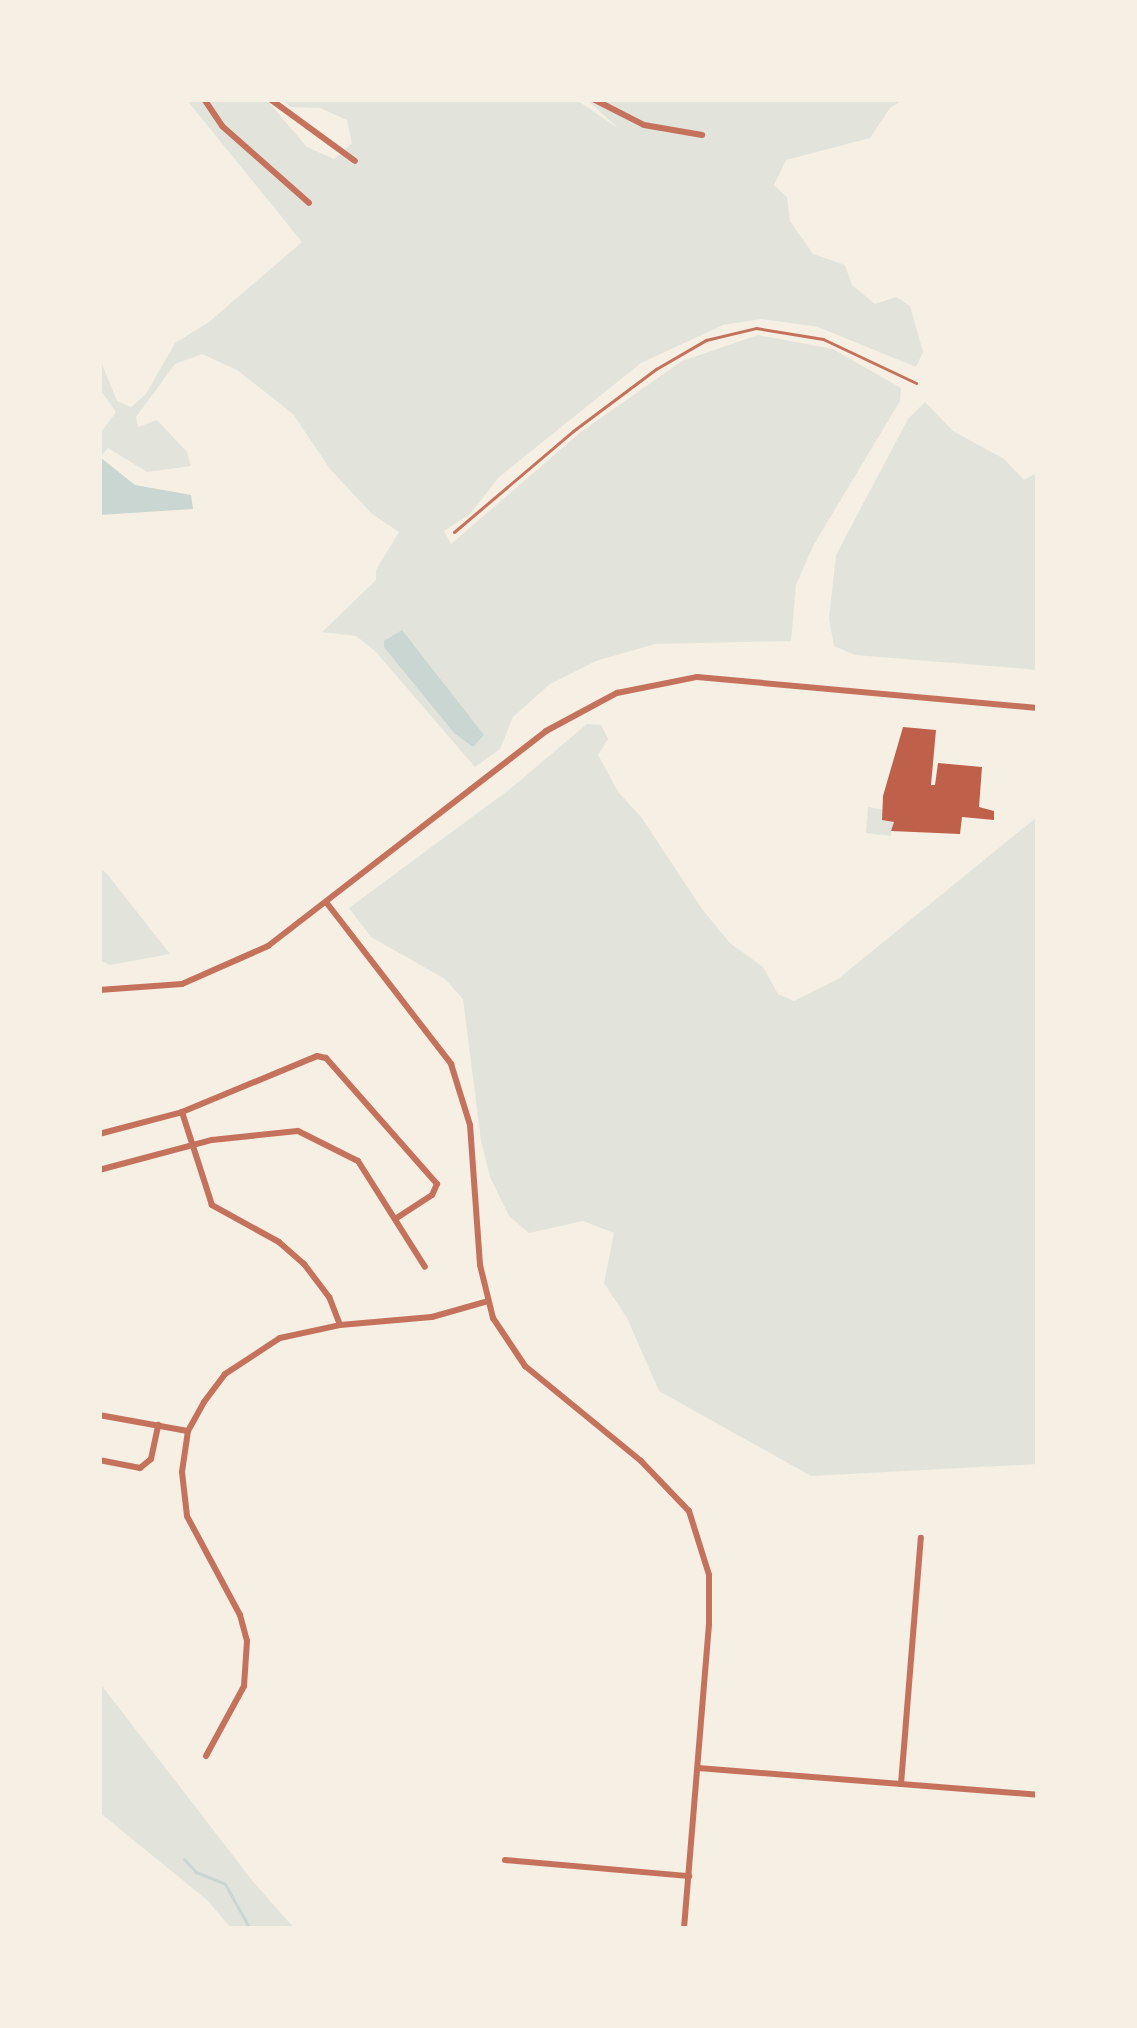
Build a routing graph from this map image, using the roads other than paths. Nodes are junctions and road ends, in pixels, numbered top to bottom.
1 (204, 99) edge
2 (270, 99) edge
3 (593, 99) edge
4 (702, 135) dead end
5 (356, 160) dead end
6 (309, 203) dead end
7 (916, 383) dead end
8 (454, 532) dead end
9 (1038, 708) edge
10 (326, 902) junction
11 (99, 991) edge
12 (182, 1112) junction
13 (99, 1134) edge
14 (193, 1145) junction
15 (99, 1170) edge
16 (395, 1219) junction
17 (425, 1267) dead end
18 (488, 1301) junction
19 (340, 1325) junction
20 (99, 1415) edge
21 (158, 1424) junction
22 (188, 1431) junction
23 (99, 1460) edge
24 (921, 1538) dead end
25 (206, 1756) dead end
26 (698, 1768) junction
27 (901, 1784) junction
28 (1038, 1795) edge
29 (505, 1860) dead end
30 (689, 1876) junction
31 (684, 1929) edge

1 - 6 street
2 - 5 street
3 - 4 street
7 - 8 lane
9 - 10 street
10 - 11 street
10 - 18 street
12 - 13 street
12 - 14 street
12 - 16 street
14 - 15 street
14 - 16 street
14 - 19 street
16 - 17 street
18 - 19 street
18 - 26 street
19 - 22 street
20 - 21 street
21 - 22 street
21 - 23 street
22 - 25 street
24 - 27 street
26 - 27 street
26 - 30 street
27 - 28 street
29 - 30 street
30 - 31 street

